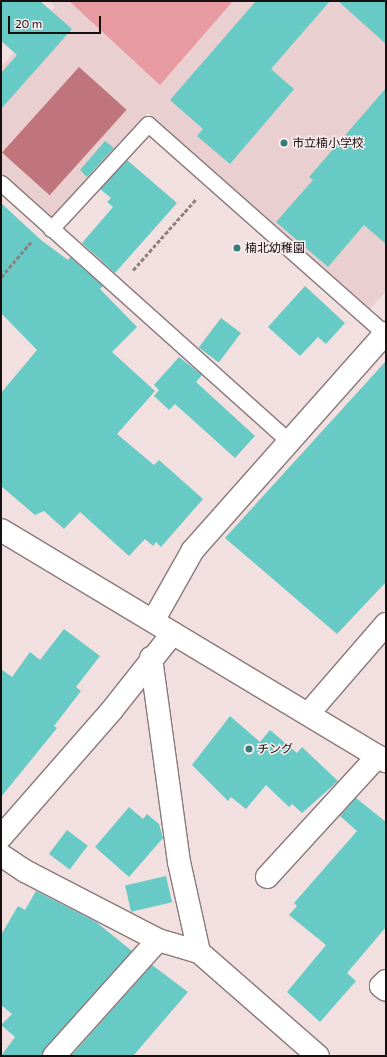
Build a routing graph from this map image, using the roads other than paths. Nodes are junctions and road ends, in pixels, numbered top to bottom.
1 (1, 183) edge
2 (48, 227) junction
3 (385, 333) edge
4 (289, 441) junction
5 (1, 530) edge
6 (153, 621) junction
7 (386, 624) edge
8 (173, 633) junction
9 (151, 658) junction
10 (308, 714) junction
11 (382, 759) edge
12 (1, 837) edge
13 (1, 855) edge
14 (267, 878) dead end
15 (158, 940) junction
16 (199, 952) junction
17 (386, 981) edge
18 (386, 990) edge
19 (54, 1056) edge
20 (318, 1056) edge

1 - 2 lane
2 - 3 lane
2 - 4 lane
3 - 4 street
4 - 6 street
5 - 6 street
6 - 8 street
7 - 10 street
8 - 9 street
8 - 10 street
9 - 12 street
9 - 16 street
10 - 11 street
11 - 14 street
13 - 15 street
15 - 16 street
15 - 19 street
16 - 20 street
17 - 18 street

